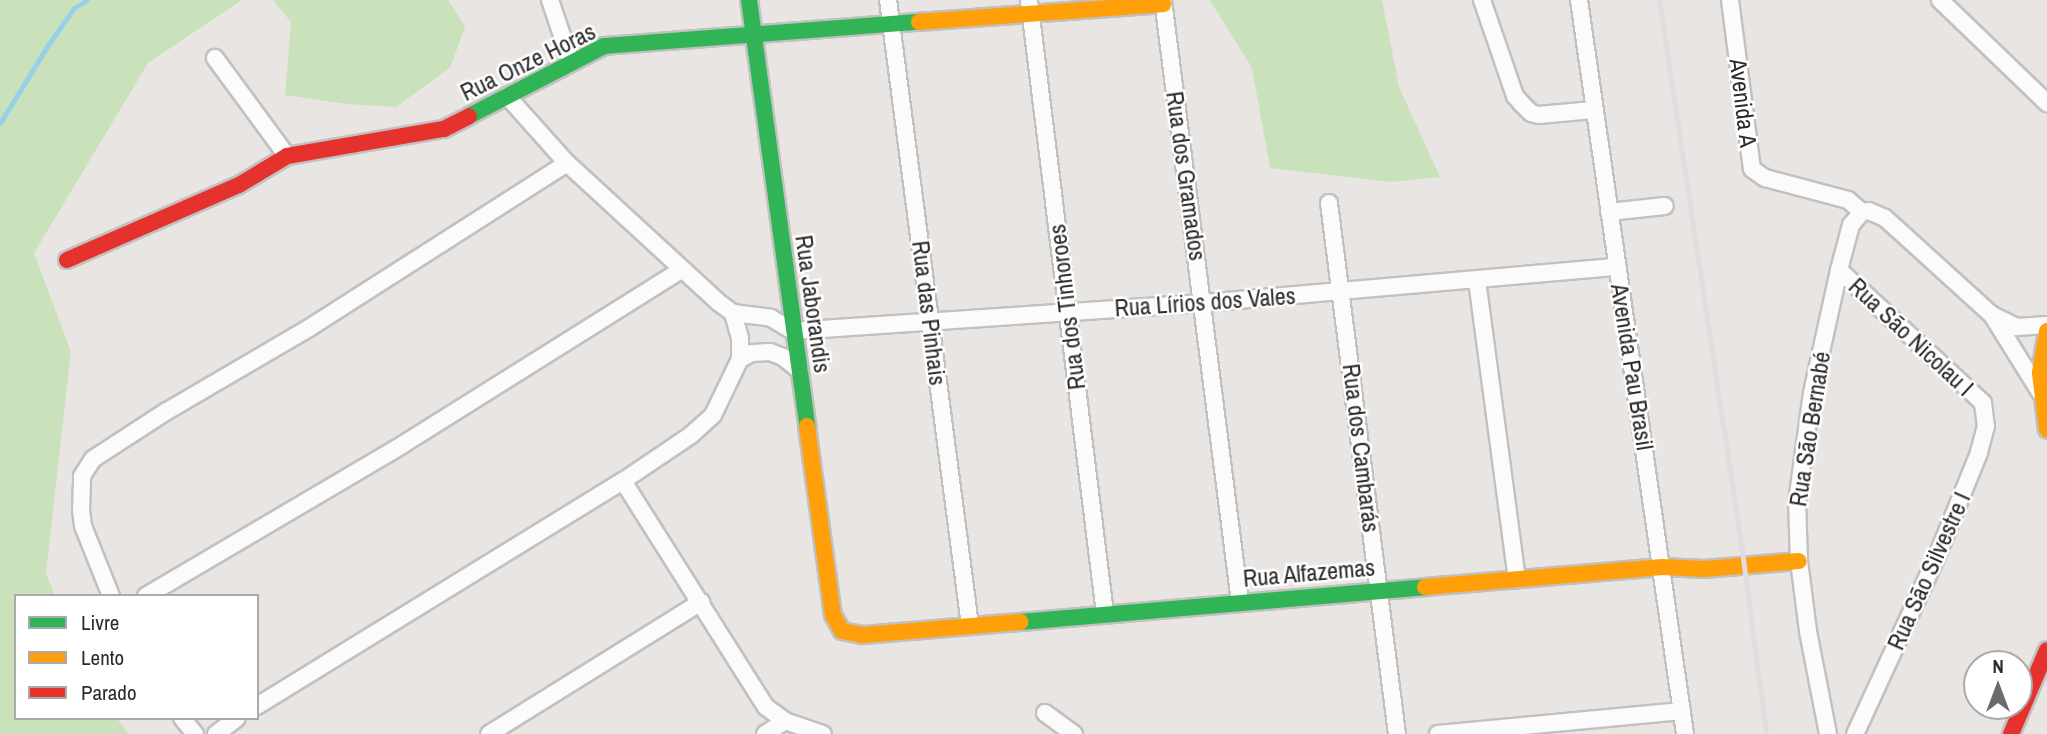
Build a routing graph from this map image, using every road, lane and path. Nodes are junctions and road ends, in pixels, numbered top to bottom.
1 (550, 0) edge
2 (750, 0) edge
3 (888, 0) edge
4 (1482, 0) edge
5 (1579, 0) edge
6 (1730, 0) edge
7 (1940, 0) edge
8 (1163, 2) edge
9 (1030, 7) edge
10 (891, 24) junction
11 (754, 34) junction
12 (215, 58) dead end
13 (571, 62) junction
14 (507, 96) junction
15 (2047, 103) edge
16 (1593, 110) junction
17 (288, 156) junction
18 (568, 163) junction
19 (1329, 203) dead end
20 (1665, 206) dead end
21 (1609, 212) junction
22 (1862, 212) junction
23 (67, 260) dead end
24 (1617, 267) junction
25 (681, 270) junction
26 (1839, 270) junction
27 (1477, 279) junction
28 (1340, 291) junction
29 (1203, 303) junction
30 (1067, 312) junction
31 (733, 313) junction
32 (1992, 315) junction
33 (930, 321) junction
34 (2047, 325) edge
35 (793, 331) junction
36 (2047, 331) edge
37 (740, 359) junction
38 (800, 371) junction
39 (2040, 392) junction
40 (1983, 403) joint
41 (2047, 430) edge
42 (623, 481) junction
43 (1799, 561) junction
44 (1662, 567) junction
45 (1517, 579) junction
46 (1379, 590) junction
47 (110, 594) edge
48 (149, 594) edge
49 (701, 602) junction
50 (1240, 602) junction
51 (1105, 614) junction
52 (833, 615) joint
53 (970, 625) junction
54 (2047, 650) edge
55 (259, 705) edge
56 (1682, 710) junction
57 (1045, 713) dead end
58 (184, 720) edge
59 (234, 720) edge
60 (785, 721) junction
61 (195, 734) edge
62 (216, 734) edge
63 (489, 734) edge
64 (765, 734) edge
65 (823, 734) edge
66 (1073, 734) edge
67 (1397, 734) edge
68 (1438, 734) edge
69 (1685, 734) edge
70 (1828, 734) edge
71 (1855, 734) edge
72 (2011, 734) edge

1 - 13 street
2 - 11 street, Rua Jaborandis
3 - 10 street, Rua das Pinhais
4 - 16 street
5 - 16 street, Avenida Pau Brasil
6 - 22 street, Avenida A
7 - 15 street
8 - 9 street, Rua Onze Horas
8 - 29 street, Rua dos Gramados
9 - 10 street, Rua Onze Horas
9 - 30 street, Rua dos Tinhoroes
10 - 11 street, Rua Onze Horas
10 - 33 street, Rua das Pinhais
11 - 13 street, Rua Onze Horas
11 - 35 street, Rua Jaborandis
12 - 17 street
13 - 14 street, Rua Onze Horas
14 - 17 street, Rua Onze Horas
14 - 18 street
16 - 21 street, Avenida Pau Brasil
17 - 23 street, Rua Onze Horas
18 - 25 street
18 - 47 street
19 - 28 street, Rua dos Cambarás
20 - 21 street
21 - 24 street, Avenida Pau Brasil
22 - 26 street, Rua São Bernabé
22 - 32 street
24 - 27 street, Rua Lírios dos Vales
24 - 44 street, Avenida Pau Brasil
25 - 31 street
25 - 48 street
26 - 40 street, Rua São Nicolau I
26 - 43 street, Rua São Bernabé
27 - 28 street, Rua Lírios dos Vales
27 - 45 street
28 - 29 street, Rua Lírios dos Vales
28 - 46 street, Rua dos Cambarás
29 - 30 street, Rua Lírios dos Vales
29 - 50 street, Rua dos Gramados
30 - 33 street, Rua Lírios dos Vales
30 - 51 street, Rua dos Tinhoroes
31 - 35 street
31 - 37 street
32 - 34 street
32 - 39 street
33 - 35 street, Rua Lírios dos Vales
33 - 53 street, Rua das Pinhais
35 - 38 street, Rua Jaborandis
36 - 39 street
37 - 38 street
37 - 42 street
38 - 52 street, Rua Jaborandis
39 - 41 street
40 - 71 street, Rua São Silvestre I
42 - 49 street
42 - 55 street
43 - 44 street, Rua Alfazemas
43 - 70 street, Rua São Bernabé
44 - 45 street, Rua Alfazemas
44 - 56 street, Avenida Pau Brasil
45 - 46 street, Rua Alfazemas
46 - 50 street, Rua Alfazemas
46 - 67 street, Rua dos Cambarás
49 - 60 street
49 - 63 street
50 - 51 street, Rua Alfazemas
51 - 53 street, Rua Alfazemas
52 - 53 street, Rua Alfazemas
54 - 72 street
56 - 68 street
56 - 69 street, Avenida Pau Brasil
57 - 66 street
58 - 61 street
59 - 62 street
60 - 64 street
60 - 65 street

